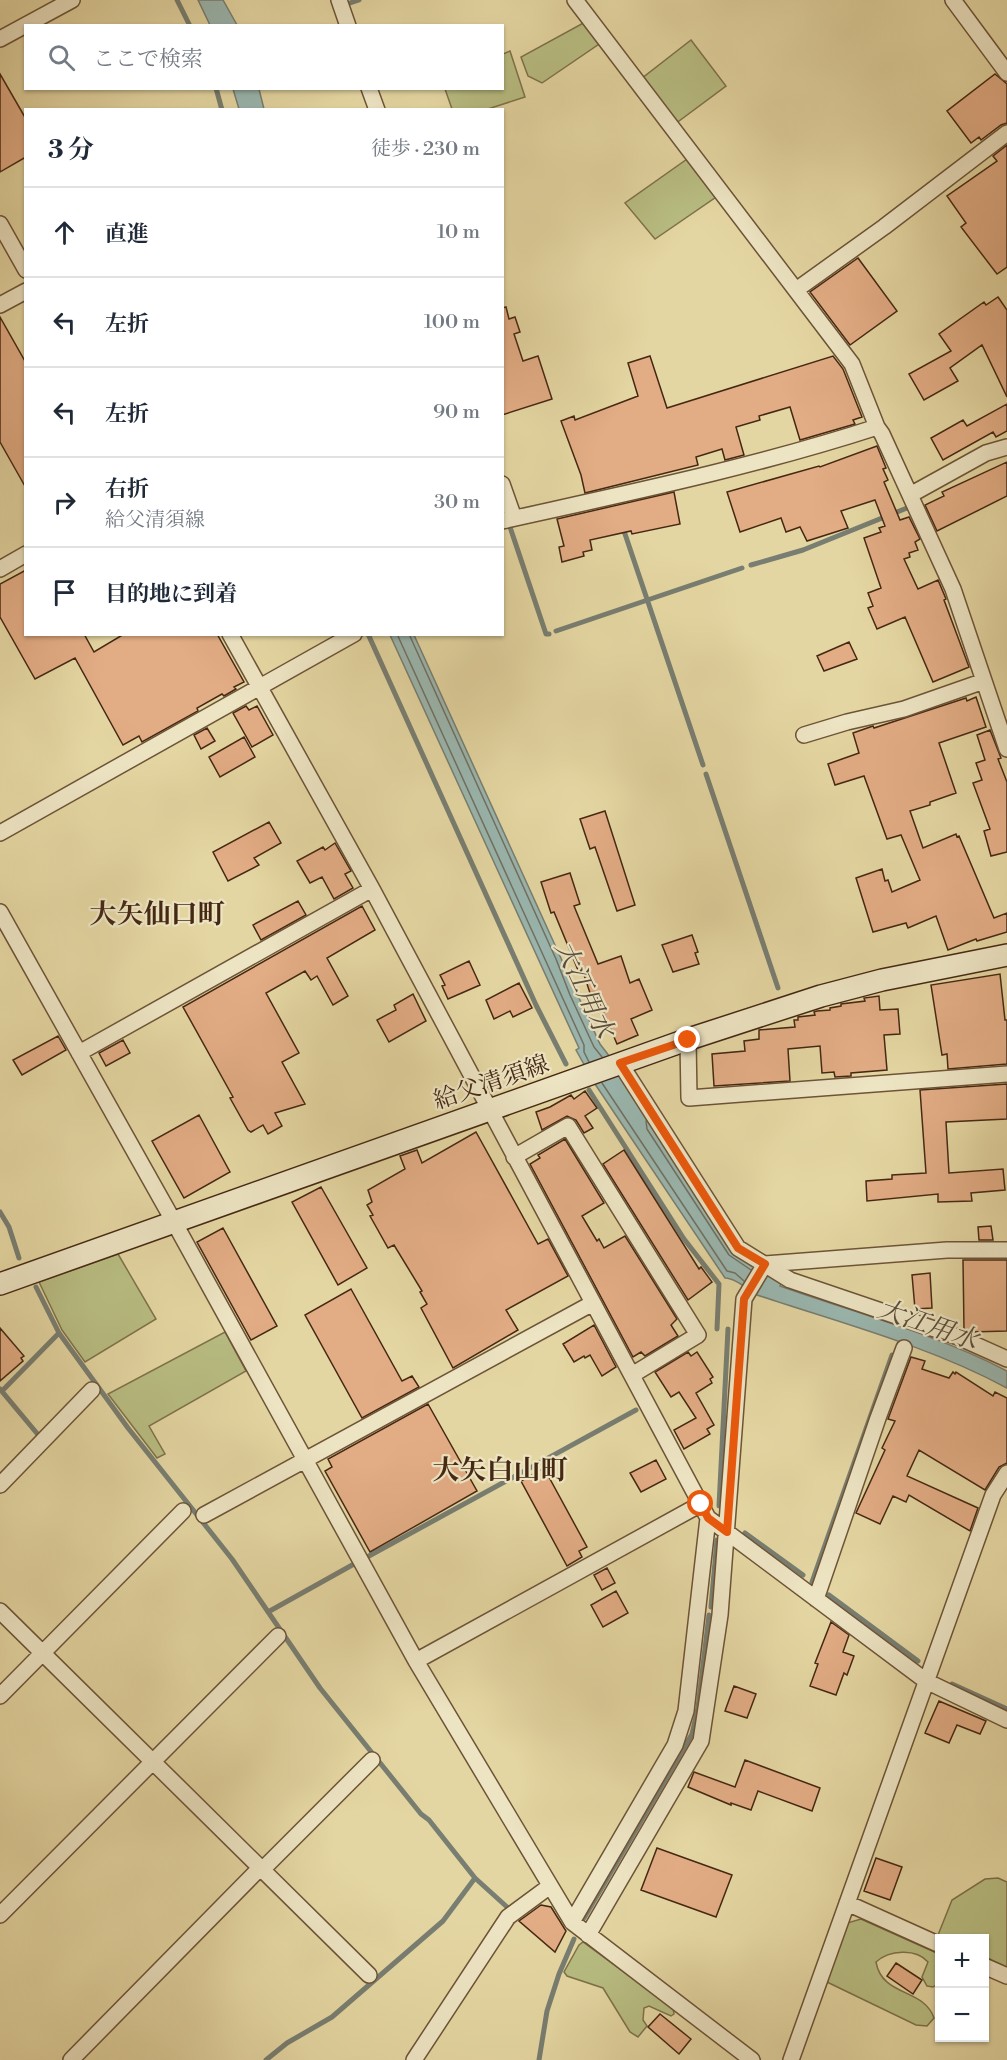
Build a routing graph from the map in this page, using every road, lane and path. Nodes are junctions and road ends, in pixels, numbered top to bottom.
1 (72, 0) edge
2 (339, 0) edge
3 (575, 0) edge
4 (953, 0) edge
5 (28, 24) edge
6 (347, 24) edge
7 (24, 26) edge
8 (0, 39) edge
9 (1007, 73) edge
10 (370, 90) edge
11 (376, 108) edge
12 (1007, 133) edge
13 (0, 224) edge
14 (24, 266) edge
15 (796, 290) junction
16 (24, 292) edge
17 (0, 305) edge
18 (877, 427) junction
19 (1007, 447) edge
20 (910, 495) junction
21 (504, 496) edge
22 (508, 520) edge
23 (24, 555) edge
24 (0, 569) edge
25 (231, 636) edge
26 (351, 636) edge
27 (984, 681) junction
28 (260, 688) junction
29 (804, 735) dead end
30 (1007, 749) edge
31 (0, 833) edge
32 (372, 889) junction
33 (0, 912) edge
34 (1007, 955) edge
35 (688, 1040) junction
36 (79, 1053) junction
37 (619, 1064) junction
38 (1007, 1074) edge
39 (489, 1109) junction
40 (514, 1157) junction
41 (174, 1222) junction
42 (1007, 1250) edge
43 (764, 1266) junction
44 (0, 1284) edge
45 (593, 1303) junction
46 (904, 1348) dead end
47 (1007, 1359) edge
48 (632, 1375) junction
49 (92, 1390) dead end
50 (305, 1460) junction
51 (1007, 1473) edge
52 (0, 1485) edge
53 (183, 1511) dead end
54 (705, 1511) junction
55 (204, 1515) dead end
56 (727, 1532) junction
57 (816, 1599) junction
58 (0, 1611) edge
59 (278, 1636) dead end
60 (43, 1653) junction
61 (416, 1661) junction
62 (926, 1681) junction
63 (0, 1696) edge
64 (1007, 1720) edge
65 (372, 1760) dead end
66 (153, 1762) junction
67 (261, 1869) junction
68 (550, 1886) junction
69 (847, 1904) junction
70 (0, 1915) edge
71 (572, 1922) junction
72 (588, 1935) junction
73 (935, 1944) edge
74 (989, 1968) edge
75 (369, 1975) dead end
76 (1007, 1976) edge
77 (71, 2060) edge
78 (414, 2060) edge
79 (752, 2060) edge
80 (791, 2060) edge

1 - 5 street
2 - 6 street
3 - 15 street
4 - 9 street
7 - 8 street
10 - 11 street
12 - 15 street
13 - 14 street
15 - 18 street
16 - 17 street
18 - 20 street
18 - 22 street
19 - 20 street
20 - 27 street
21 - 22 street
23 - 24 street
25 - 28 street
26 - 28 street
27 - 29 street
27 - 30 street
28 - 31 street
28 - 32 street
32 - 36 street
32 - 39 street
33 - 36 street
34 - 35 main road, 給父清須線
35 - 37 main road, 給父清須線
35 - 38 street
36 - 41 street
37 - 39 main road, 給父清須線
37 - 43 street
39 - 40 street
39 - 41 main road, 給父清須線
40 - 45 street
40 - 48 street
41 - 44 main road, 給父清須線
41 - 50 street
42 - 43 street
43 - 47 street
43 - 56 street
45 - 48 street
45 - 50 street
46 - 57 street
48 - 54 street
49 - 52 street
50 - 55 street
50 - 61 street
51 - 62 street
53 - 60 street
54 - 56 street
54 - 61 street
54 - 71 street
56 - 57 street
56 - 72 street
57 - 62 street
58 - 60 street
59 - 66 street
60 - 63 street
60 - 66 street
61 - 68 street
62 - 64 street
62 - 69 street
65 - 67 street
66 - 67 street
66 - 70 street
67 - 75 street
67 - 77 street
68 - 71 street
68 - 78 street
69 - 73 street
69 - 80 street
71 - 72 street
72 - 79 street
74 - 76 street

